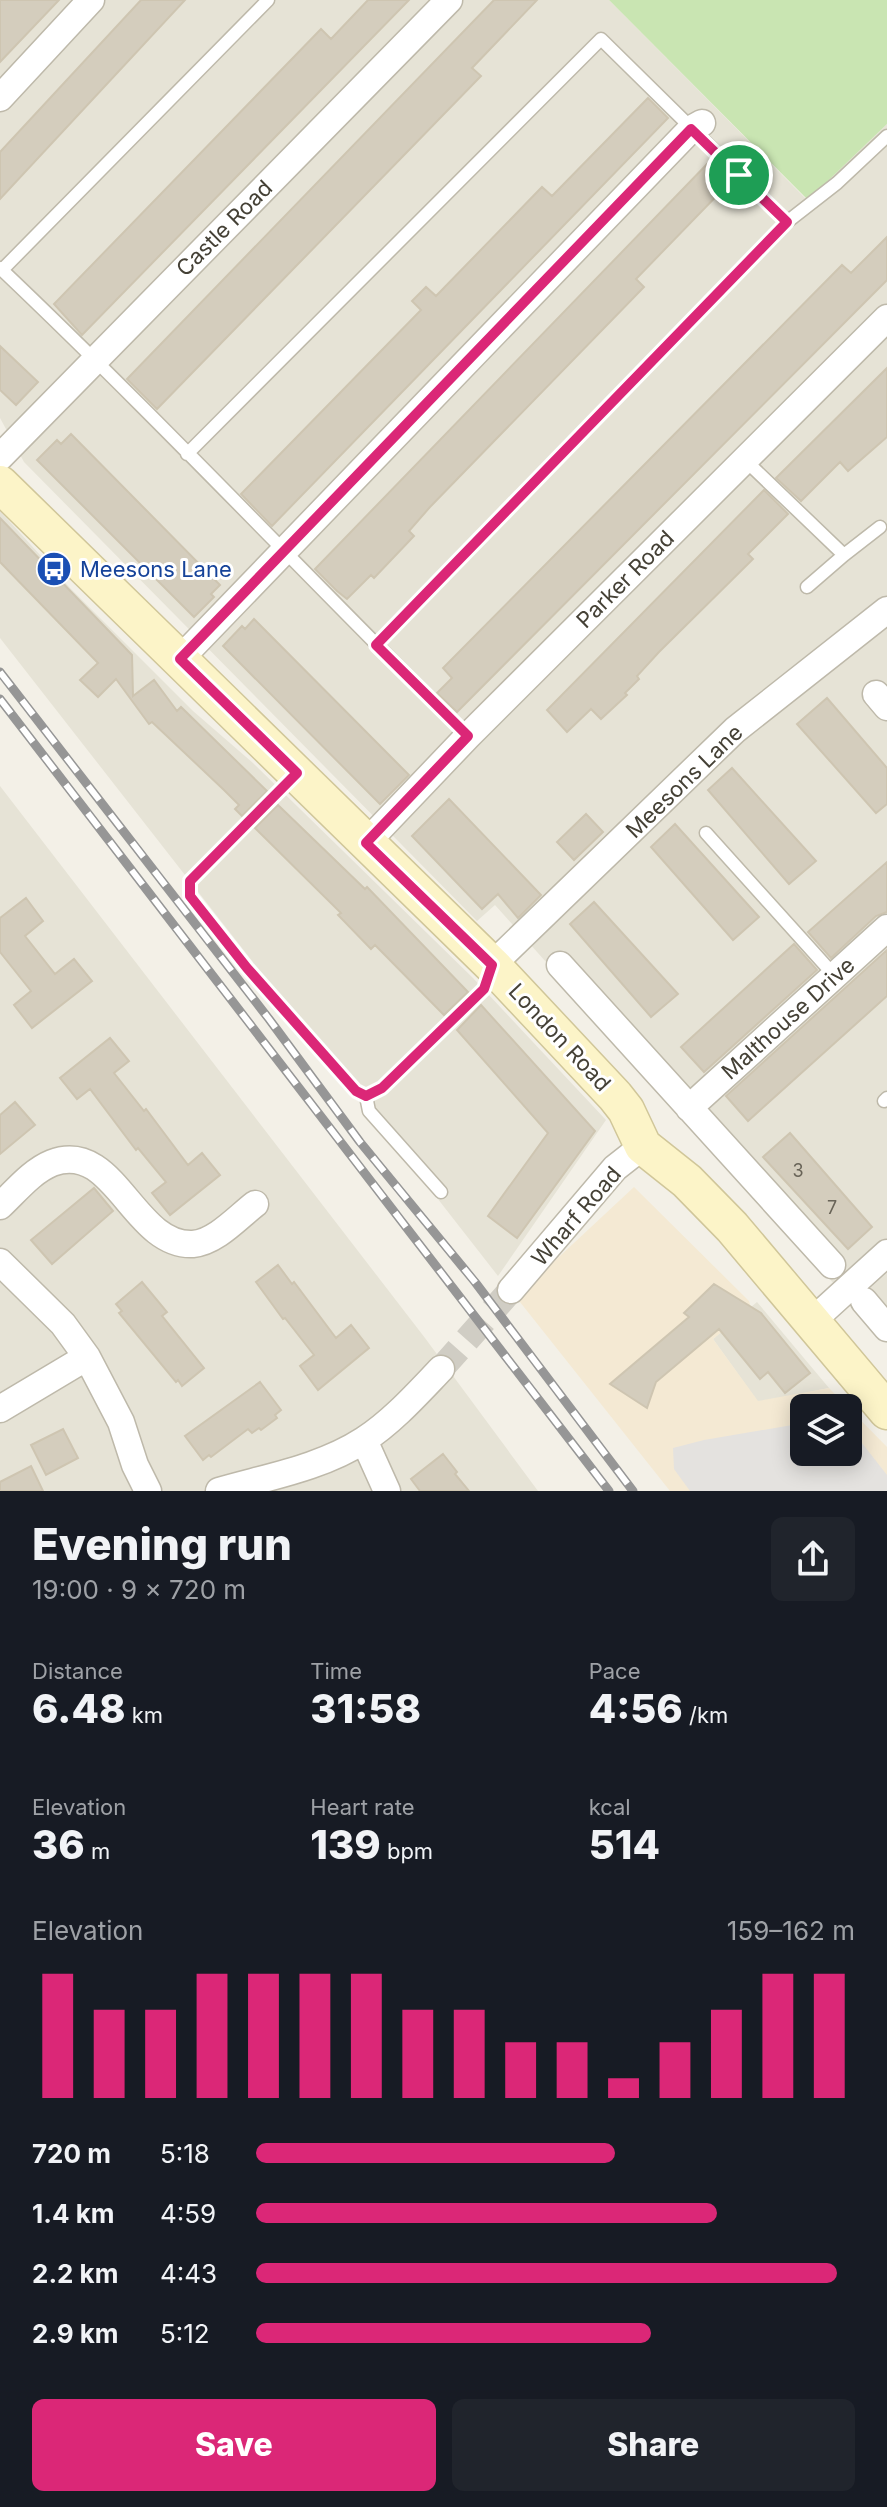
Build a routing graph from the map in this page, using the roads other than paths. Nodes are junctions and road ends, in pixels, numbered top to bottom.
1 (91, 0) edge
2 (268, 0) edge
3 (449, 0) edge
4 (0, 98) edge
5 (696, 126) junction
6 (887, 136) edge
7 (787, 222) junction
8 (1, 269) edge
9 (887, 318) edge
10 (95, 360) junction
11 (187, 454) junction
12 (0, 457) edge
13 (745, 460) junction
14 (0, 484) edge
15 (880, 527) dead end
16 (283, 552) junction
17 (844, 555) junction
18 (807, 587) dead end
19 (887, 610) edge
20 (376, 645) junction
21 (180, 659) junction
22 (468, 736) junction
23 (297, 773) junction
24 (706, 833) dead end
25 (366, 843) junction
26 (887, 928) edge
27 (492, 965) junction
28 (560, 965) dead end
29 (834, 975) junction
30 (366, 1096) junction
31 (689, 1108) junction
32 (643, 1146) junction
33 (441, 1192) dead end
34 (255, 1204) dead end
35 (0, 1206) edge
36 (887, 1253) edge
37 (0, 1262) edge
38 (832, 1265) dead end
39 (511, 1290) tunnel mouth
40 (864, 1301) dead end
41 (811, 1322) junction
42 (887, 1328) edge
43 (87, 1357) junction
44 (441, 1369) tunnel mouth
45 (0, 1409) edge
46 (887, 1411) edge
47 (364, 1440) junction
48 (148, 1491) edge
49 (219, 1491) edge
50 (387, 1491) edge

1 - 4 street
2 - 8 lane
3 - 10 street, Castle Road
5 - 7 lane
5 - 11 lane
5 - 16 street
6 - 7 lane
7 - 20 lane
8 - 10 lane
9 - 13 street, Parker Road
10 - 11 lane
10 - 12 street, Castle Road
11 - 16 lane
13 - 17 lane
13 - 22 street, Parker Road
14 - 21 street, London Road
15 - 17 lane
16 - 20 lane
16 - 21 street
17 - 18 lane
19 - 27 street, Meesons Lane
20 - 22 lane
21 - 23 street, London Road
22 - 25 street, Parker Road
23 - 25 street, London Road
23 - 30 lane
24 - 29 lane
25 - 27 street, London Road
26 - 29 street, Malthouse Drive
27 - 30 lane
27 - 32 street, London Road
28 - 31 street
29 - 31 street, Malthouse Drive
30 - 33 lane
31 - 38 street
32 - 39 street, Wharf Road
32 - 41 street, London Road
34 - 35 street
36 - 41 street
37 - 43 street
40 - 42 street
41 - 46 street, London Road
43 - 45 street
43 - 48 street
44 - 47 street
47 - 49 street
47 - 50 street

